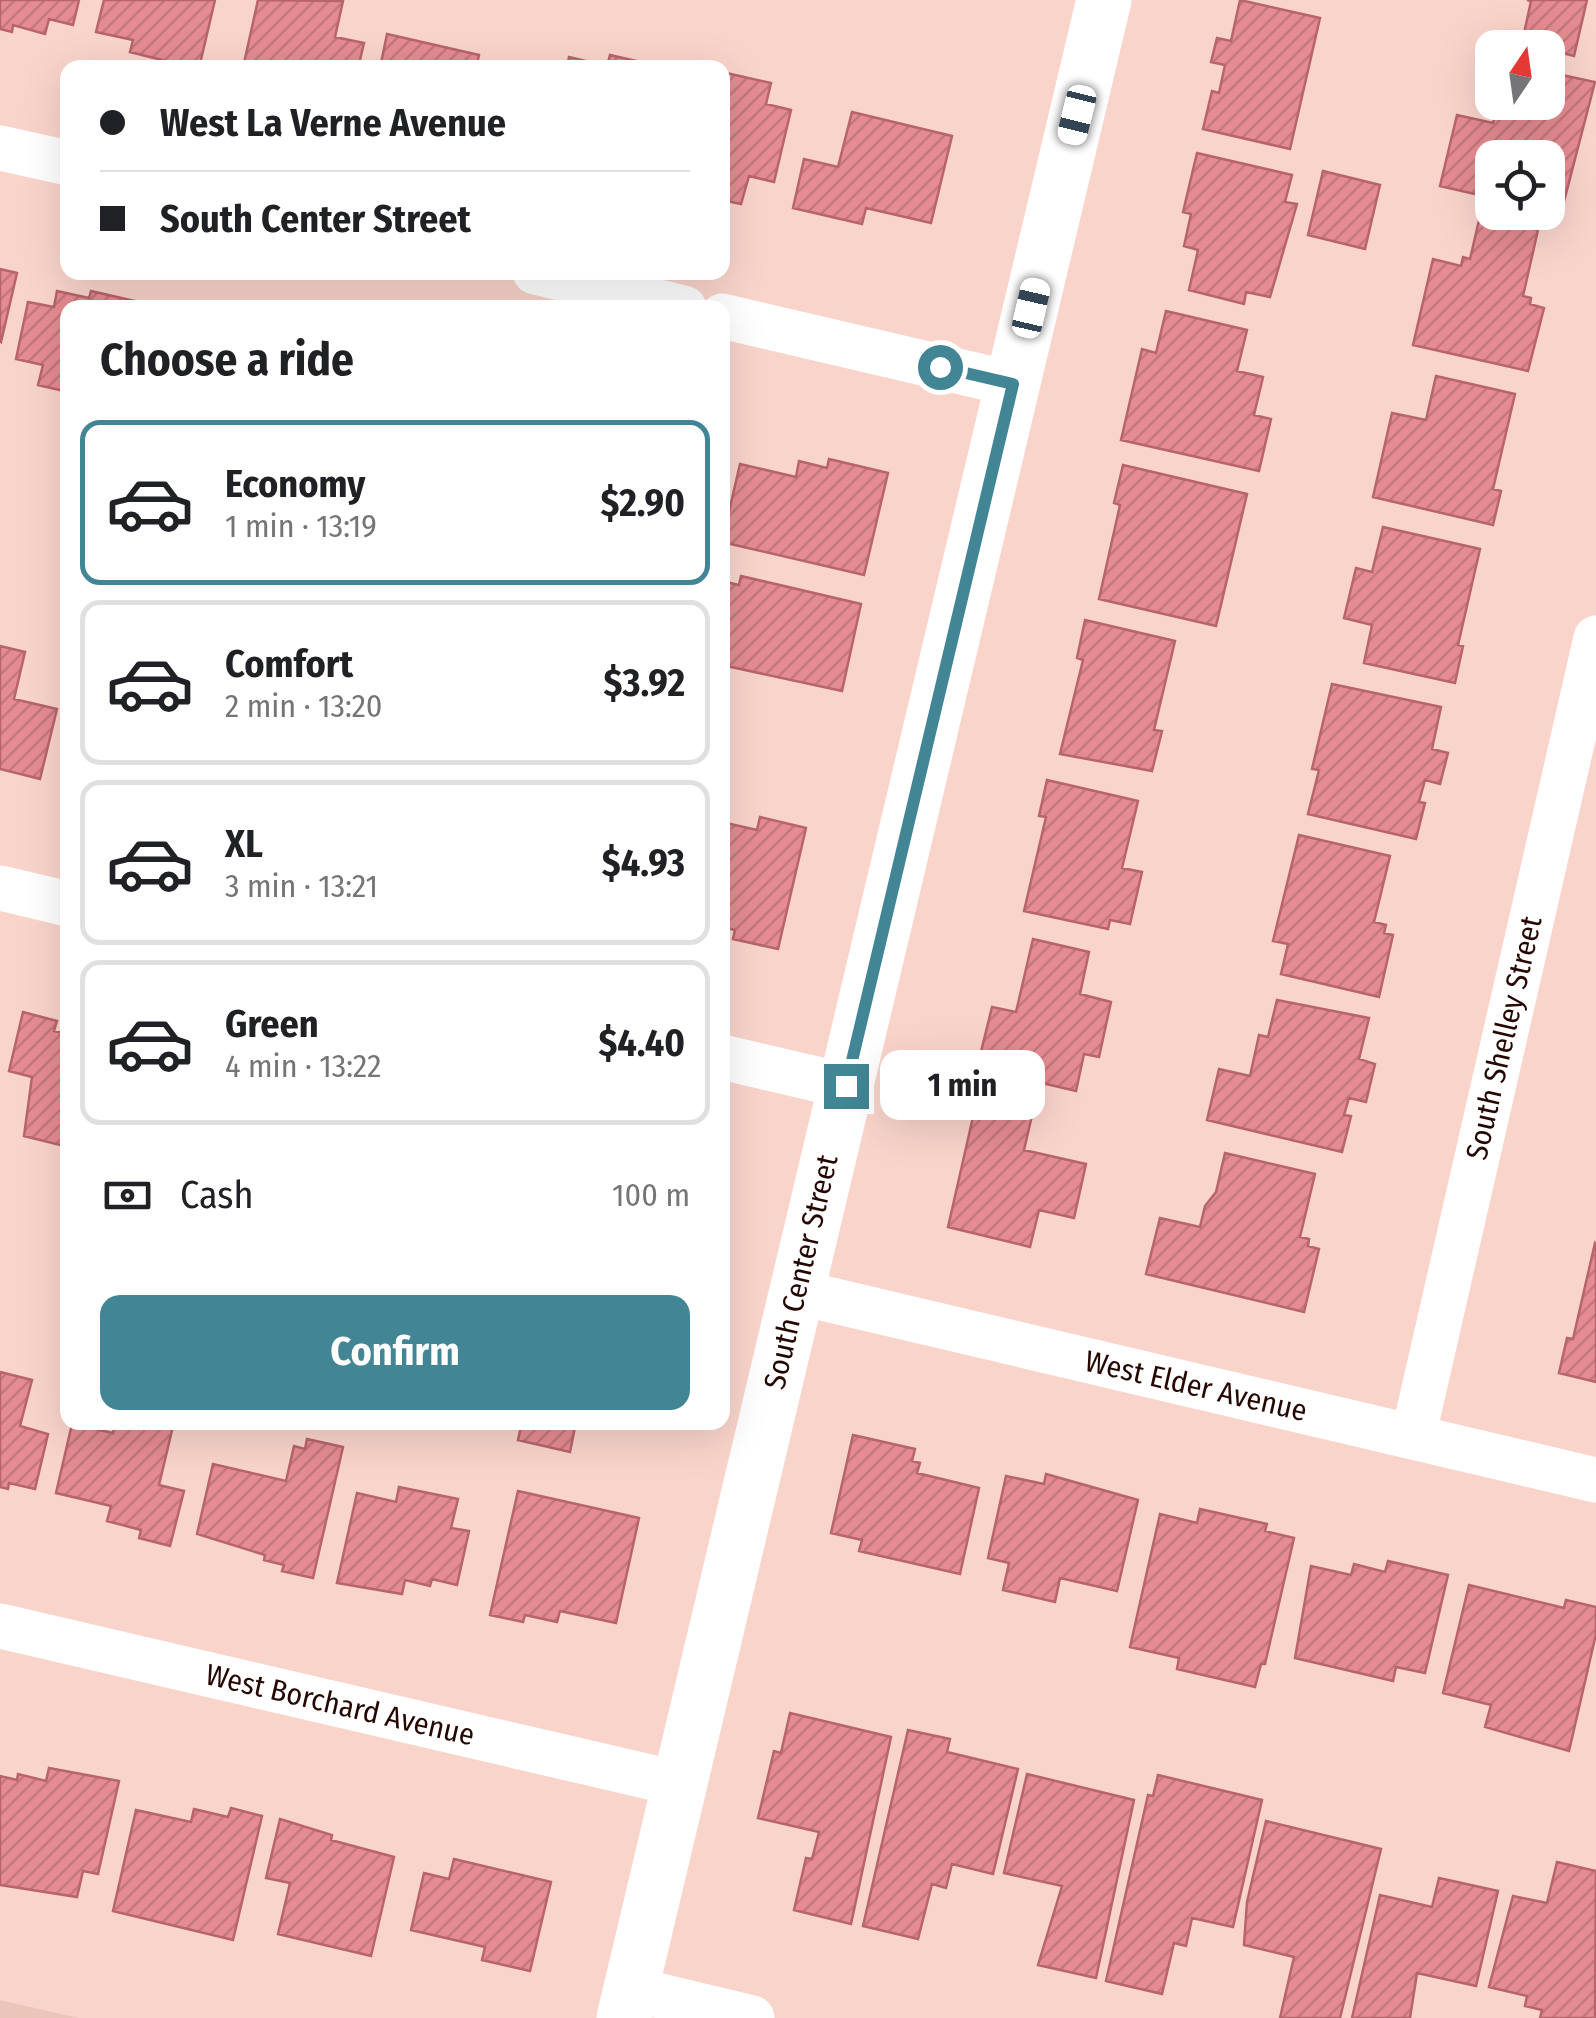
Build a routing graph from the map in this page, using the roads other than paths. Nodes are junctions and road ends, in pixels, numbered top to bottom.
1 (1104, 0) edge
2 (0, 148) edge
3 (60, 161) edge
4 (568, 280) edge
5 (651, 300) edge
6 (730, 318) edge
7 (1013, 384) junction
8 (1596, 638) edge
9 (0, 888) edge
10 (60, 902) edge
11 (730, 1059) edge
12 (846, 1086) junction
13 (796, 1292) junction
14 (1413, 1437) junction
15 (1596, 1480) edge
16 (0, 1626) edge
17 (680, 1784) junction
18 (628, 2004) edge
19 (752, 2018) edge

1 - 7 street, South Center Street
2 - 3 street
4 - 5 street
6 - 7 street
7 - 12 street, South Center Street
8 - 14 street, South Shelley Street
9 - 10 street
11 - 12 street
12 - 13 street, South Center Street
13 - 14 street, West Elder Avenue
13 - 17 street, South Center Street
14 - 15 street, West Elder Avenue
16 - 17 street, West Borchard Avenue
17 - 18 street, South Center Street
18 - 19 street

